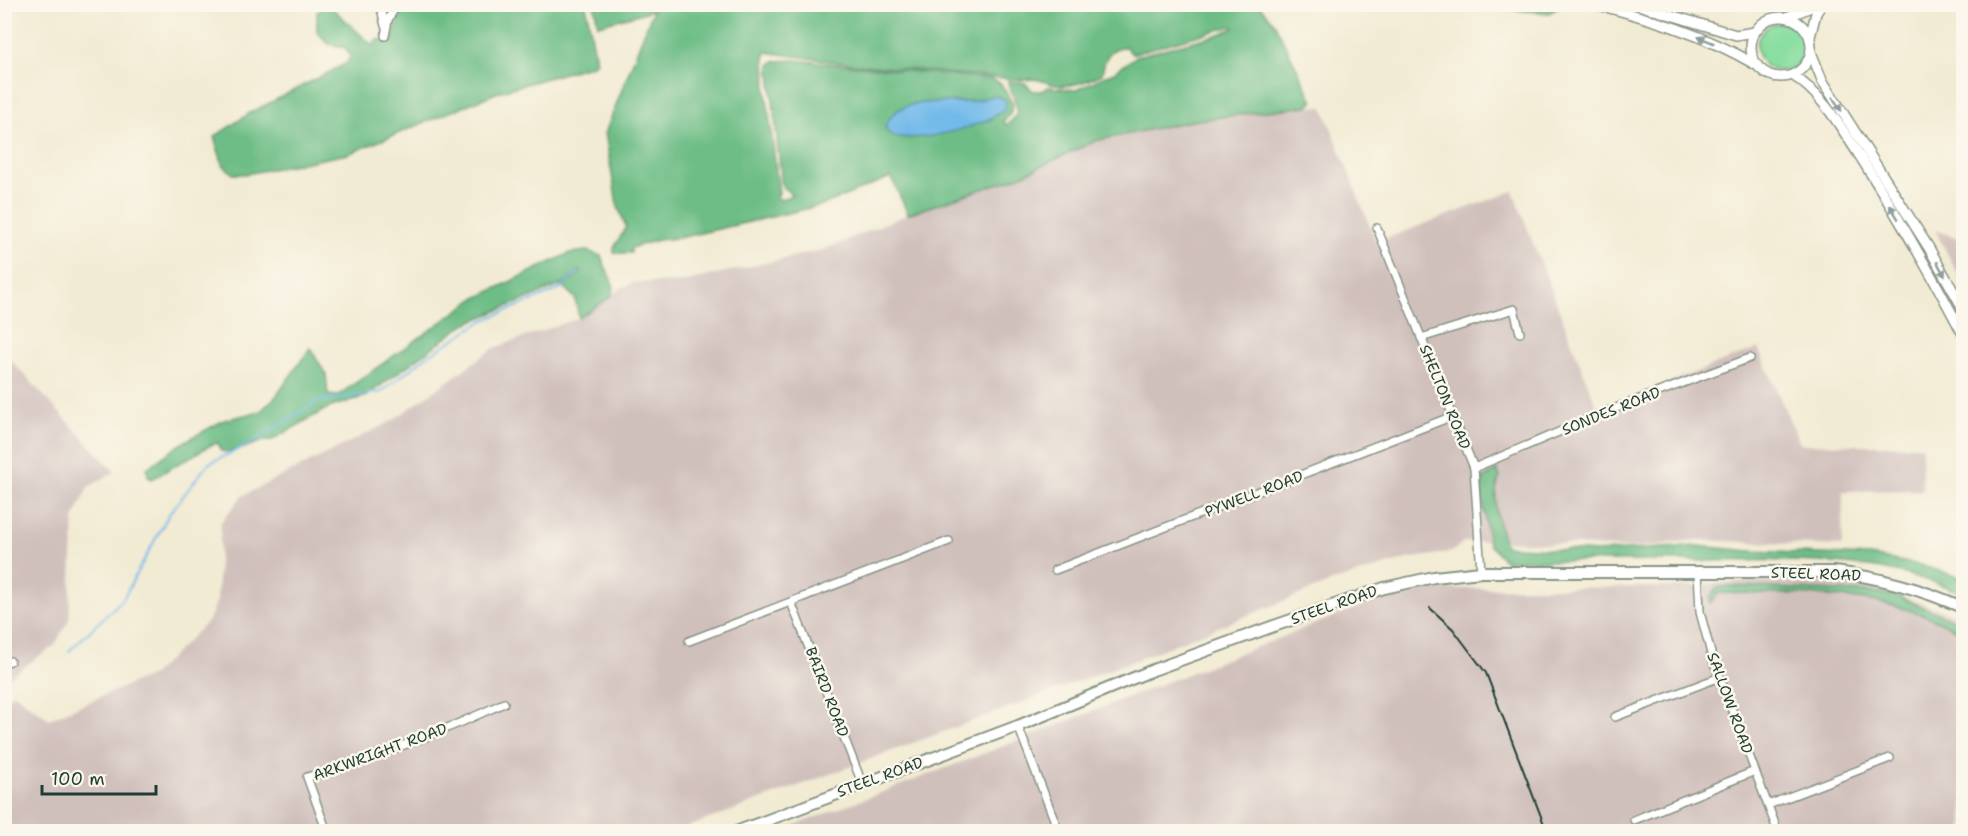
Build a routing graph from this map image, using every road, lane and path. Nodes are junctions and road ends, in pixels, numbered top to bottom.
1 (380, 4) edge
2 (397, 4) edge
3 (1594, 4) edge
4 (1635, 4) edge
5 (1820, 4) edge
6 (1788, 17) junction
7 (1755, 32) junction
8 (1810, 37) junction
9 (1811, 52) junction
10 (1758, 66) junction
11 (1792, 75) junction
12 (1377, 228) dead end
13 (1964, 310) edge
14 (1520, 333) dead end
15 (1964, 336) edge
16 (1421, 338) junction
17 (1750, 358) dead end
18 (1453, 416) junction
19 (1474, 468) junction
20 (949, 541) dead end
21 (1055, 570) dead end
22 (1481, 572) junction
23 (1698, 572) junction
24 (791, 602) junction
25 (1964, 608) edge
26 (689, 641) dead end
27 (1720, 676) junction
28 (504, 703) dead end
29 (1615, 717) dead end
30 (1018, 726) junction
31 (1890, 758) dead end
32 (1755, 771) junction
33 (862, 783) junction
34 (1768, 805) junction
35 (1634, 820) dead end
36 (153, 827) dead end
37 (142, 831) edge
38 (327, 831) edge
39 (736, 831) edge
40 (1059, 831) edge
41 (1778, 831) edge

1 - 2 street
10 -> 3 street
4 - 7 street
5 - 6 street
5 - 8 street
6 - 7 street
6 - 8 street
7 - 10 street
8 - 9 street
9 - 11 street
9 -> 13 street
10 - 11 street
15 -> 11 street
12 - 16 street, SHELTON ROAD
14 - 16 street
16 - 18 street, SHELTON ROAD
17 - 19 street, SONDES ROAD
18 - 19 street, SHELTON ROAD
18 - 21 street, PYWELL ROAD
19 - 22 street, SHELTON ROAD
20 - 24 street
22 - 23 main road, STEEL ROAD
22 - 30 main road, STEEL ROAD
23 - 25 main road, STEEL ROAD
23 - 27 street, SALLOW ROAD
24 - 26 street
24 - 33 street, BAIRD ROAD
27 - 29 street
27 - 32 street, SALLOW ROAD
28 - 38 street, ARKWRIGHT ROAD
30 - 33 main road, STEEL ROAD
30 - 40 street
31 - 34 street
32 - 34 street, SALLOW ROAD
32 - 35 street
33 - 39 main road, STEEL ROAD
34 - 41 street, SALLOW ROAD
36 - 37 street

